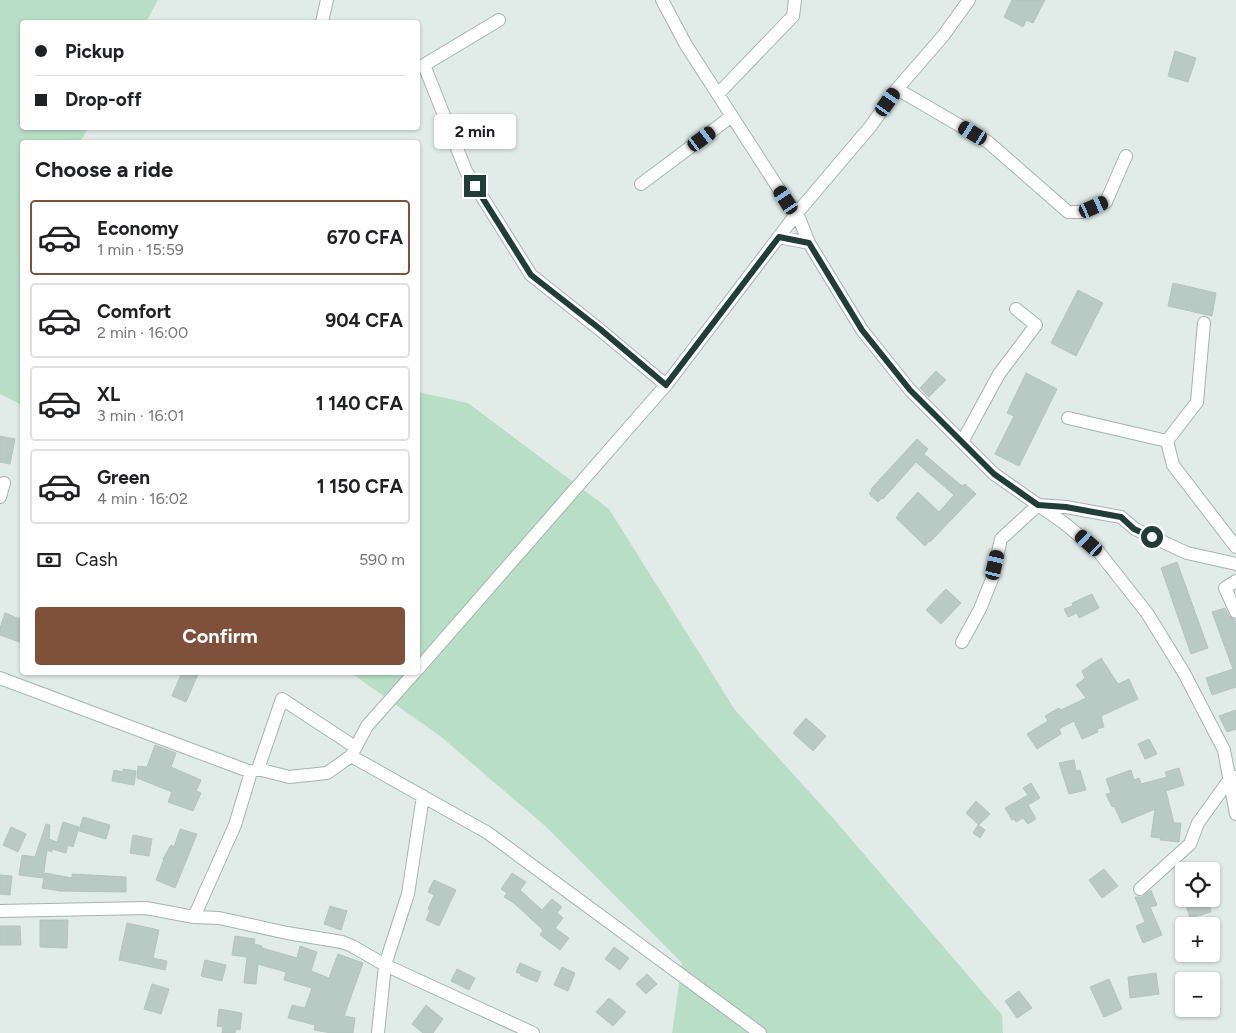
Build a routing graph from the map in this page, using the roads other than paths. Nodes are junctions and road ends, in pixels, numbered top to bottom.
1 (327, 0) edge
2 (662, 0) edge
3 (795, 0) edge
4 (969, 0) edge
5 (322, 20) edge
6 (499, 20) dead end
7 (897, 89) junction
8 (718, 94) junction
9 (732, 116) junction
10 (1126, 156) dead end
11 (640, 184) dead end
12 (797, 213) junction
13 (779, 237) junction
14 (809, 243) junction
15 (1016, 309) dead end
16 (1204, 324) dead end
17 (666, 385) junction
18 (1068, 418) dead end
19 (1167, 441) junction
20 (962, 442) junction
21 (4, 483) dead end
22 (0, 497) edge
23 (1038, 505) junction
24 (1236, 547) edge
25 (1236, 564) edge
26 (1236, 581) edge
27 (1236, 612) edge
28 (962, 642) dead end
29 (420, 667) edge
30 (412, 675) edge
31 (0, 678) edge
32 (353, 752) junction
33 (255, 771) junction
34 (1232, 776) edge
35 (422, 796) junction
36 (1236, 814) edge
37 (1140, 889) dead end
38 (0, 910) edge
39 (194, 917) junction
40 (385, 965) junction
41 (378, 1033) edge
42 (533, 1033) edge
43 (760, 1033) edge

1 - 5 street
2 - 8 street
3 - 8 street
4 - 7 street
6 - 17 street
7 - 10 street
7 - 12 street
8 - 9 street
9 - 11 street
9 - 12 street
12 - 13 street
12 - 14 street
13 - 14 street
13 - 17 street
14 - 20 street
15 - 20 street
16 - 19 street
17 - 29 street
18 - 19 street
19 - 24 street
20 - 23 street
21 - 22 street
23 - 25 street
23 - 28 street
23 - 34 street
26 - 27 street
30 - 32 street
31 - 33 street
32 - 33 street
32 - 33 street
32 - 35 street
33 - 39 street
34 - 36 street
34 - 37 street
35 - 40 street
35 - 43 street
38 - 39 street
39 - 40 street
40 - 41 street
40 - 42 street

